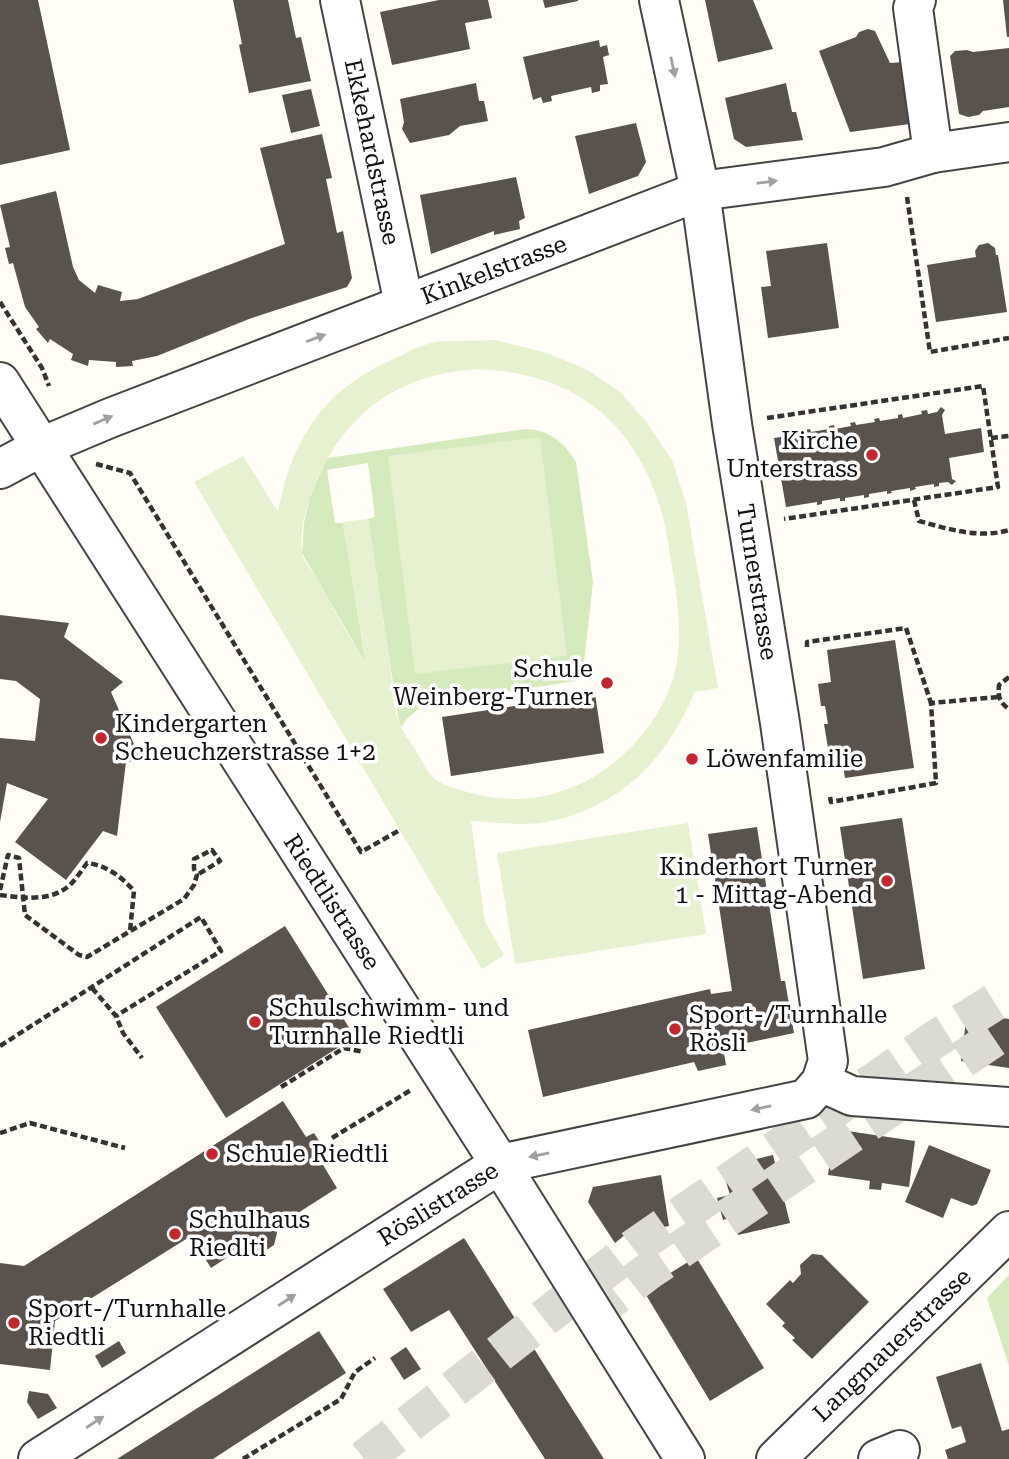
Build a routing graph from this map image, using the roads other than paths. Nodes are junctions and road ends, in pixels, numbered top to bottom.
1 (340, 0) edge
2 (659, 0) edge
3 (916, 0) edge
4 (1009, 142) edge
5 (933, 153) junction
6 (700, 191) junction
7 (404, 304) junction
8 (0, 382) edge
9 (41, 447) junction
10 (0, 469) edge
11 (821, 1082) junction
12 (1009, 1107) edge
13 (500, 1164) junction
14 (1009, 1231) edge
15 (38, 1459) edge
16 (685, 1459) edge
17 (776, 1459) edge

1 - 7 street, Ekkehardstrasse
2 -> 6 street, Turnerstrasse
3 - 5 street
4 - 5 street, Kinkelstrasse
6 -> 5 street, Kinkelstrasse
6 - 7 street, Kinkelstrasse
6 - 11 street, Turnerstrasse
9 -> 7 street, Kinkelstrasse
8 - 9 street, Riedtlistrasse
9 - 10 street, Kinkelstrasse
9 - 13 street, Riedtlistrasse
11 - 12 street
11 -> 13 street, Röslistrasse
15 -> 13 street, Röslistrasse
13 - 16 street, Riedtlistrasse
14 - 17 street, Langmauerstrasse

